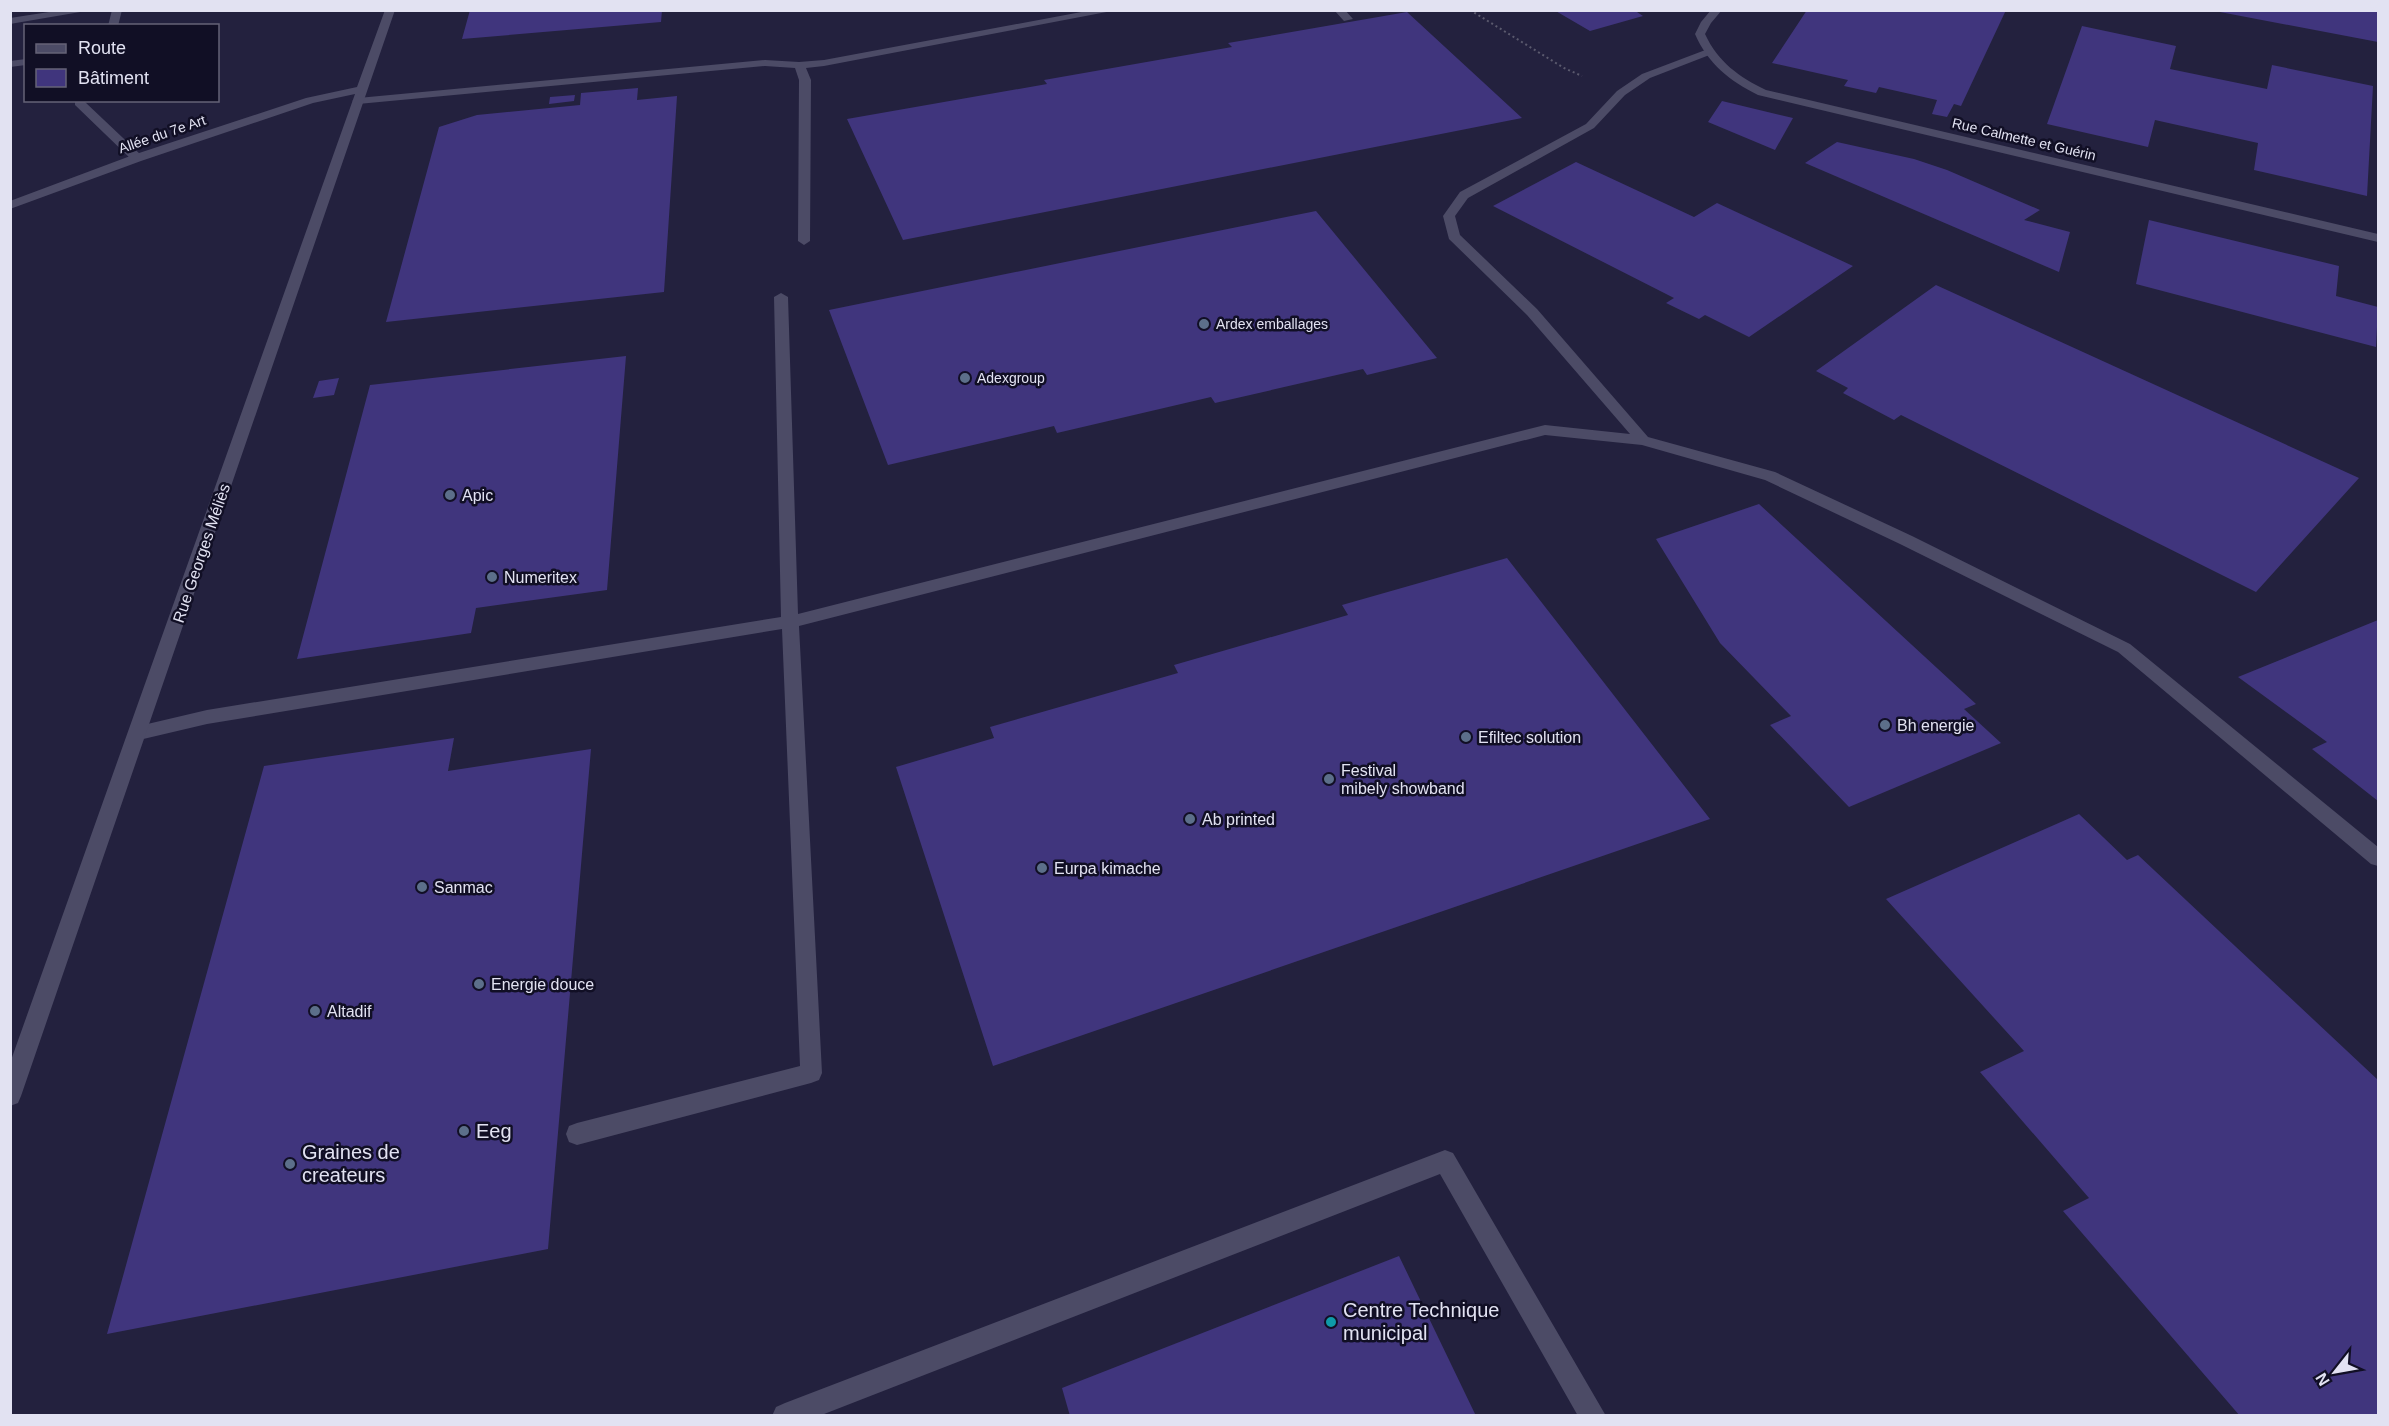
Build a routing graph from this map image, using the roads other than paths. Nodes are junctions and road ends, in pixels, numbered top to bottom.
1 (87, 10) edge
2 (390, 10) edge
3 (1112, 10) edge
4 (1340, 10) edge
5 (1717, 10) edge
6 (1348, 19) dead end
7 (10, 21) edge
8 (1708, 52) junction
9 (799, 65) junction
10 (359, 96) junction
11 (80, 102) edge
12 (137, 158) junction
13 (10, 205) edge
14 (2379, 238) edge
15 (804, 241) dead end
16 (782, 297) dead end
17 (1643, 440) junction
18 (790, 622) junction
19 (139, 733) junction
20 (2379, 858) edge
21 (10, 1096) edge
22 (577, 1134) dead end
23 (785, 1416) edge
24 (1593, 1416) edge

1 - 7 street
2 - 10 street, Rue Georges Méliès
3 - 9 street, Allée du 7e Art
4 - 6 street
5 - 8 street
8 - 14 street, Rue Calmette et Guérin
8 - 17 street
9 - 10 street, Allée du 7e Art
9 - 15 street
10 - 12 street, Allée du 7e Art
10 - 19 street, Rue Georges Méliès
11 - 12 street
12 - 13 street, Allée du 7e Art
16 - 18 street
17 - 18 street
17 - 20 street
18 - 19 street
18 - 22 street
19 - 21 street, Rue Georges Méliès
23 - 24 street

